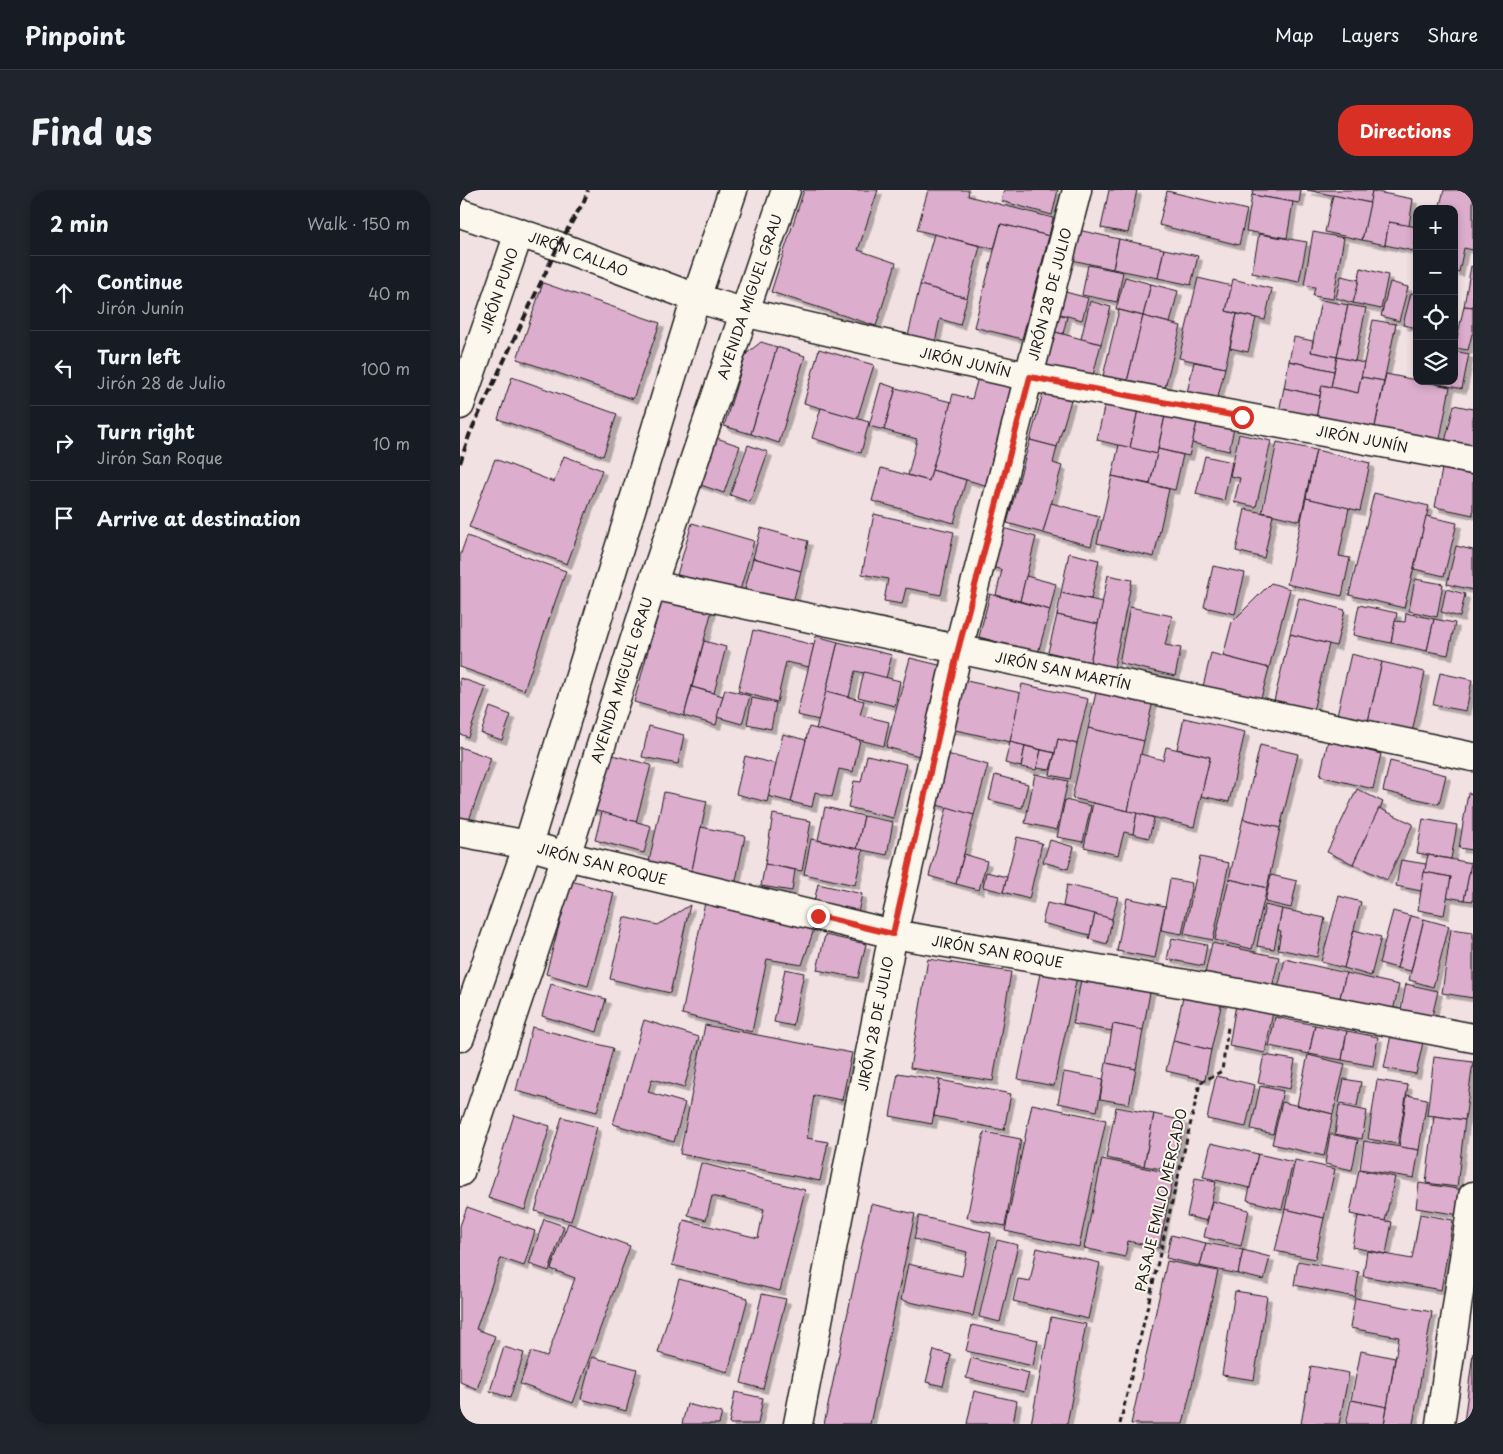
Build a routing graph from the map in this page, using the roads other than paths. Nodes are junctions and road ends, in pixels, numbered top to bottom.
1 (732, 190) edge
2 (786, 190) edge
3 (1077, 190) edge
4 (460, 213) edge
5 (519, 233) junction
6 (696, 298) junction
7 (743, 312) junction
8 (1030, 377) junction
9 (460, 406) edge
10 (1473, 460) edge
11 (652, 585) junction
12 (958, 650) junction
13 (1473, 756) edge
14 (460, 832) edge
15 (528, 844) junction
16 (566, 856) junction
17 (893, 934) junction
18 (460, 1037) edge
19 (1473, 1038) edge
20 (460, 1172) edge
21 (1473, 1196) edge
22 (798, 1424) edge
23 (1440, 1424) edge

1 - 6 street
2 - 7 street, AVENIDA MIGUEL GRAU
3 - 8 street, JIRÓN 28 DE JULIO
4 - 5 street, JIRÓN CALLAO
5 - 6 street, JIRÓN CALLAO
5 - 9 street, JIRÓN PUNO
6 - 7 street, JIRÓN JUNÍN
6 - 15 street
7 - 8 street, JIRÓN JUNÍN
7 - 11 street, AVENIDA MIGUEL GRAU
8 - 10 street, JIRÓN JUNÍN
8 - 12 street, JIRÓN 28 DE JULIO
11 - 12 street, JIRÓN SAN MARTÍN
11 - 16 street, AVENIDA MIGUEL GRAU
12 - 13 street, JIRÓN SAN MARTÍN
12 - 17 street, JIRÓN 28 DE JULIO
14 - 15 street, JIRÓN SAN ROQUE
15 - 16 street, JIRÓN SAN ROQUE
15 - 18 street
16 - 17 street, JIRÓN SAN ROQUE
16 - 20 street, AVENIDA MIGUEL GRAU
17 - 19 street, JIRÓN SAN ROQUE
17 - 22 street, JIRÓN 28 DE JULIO
21 - 23 street

